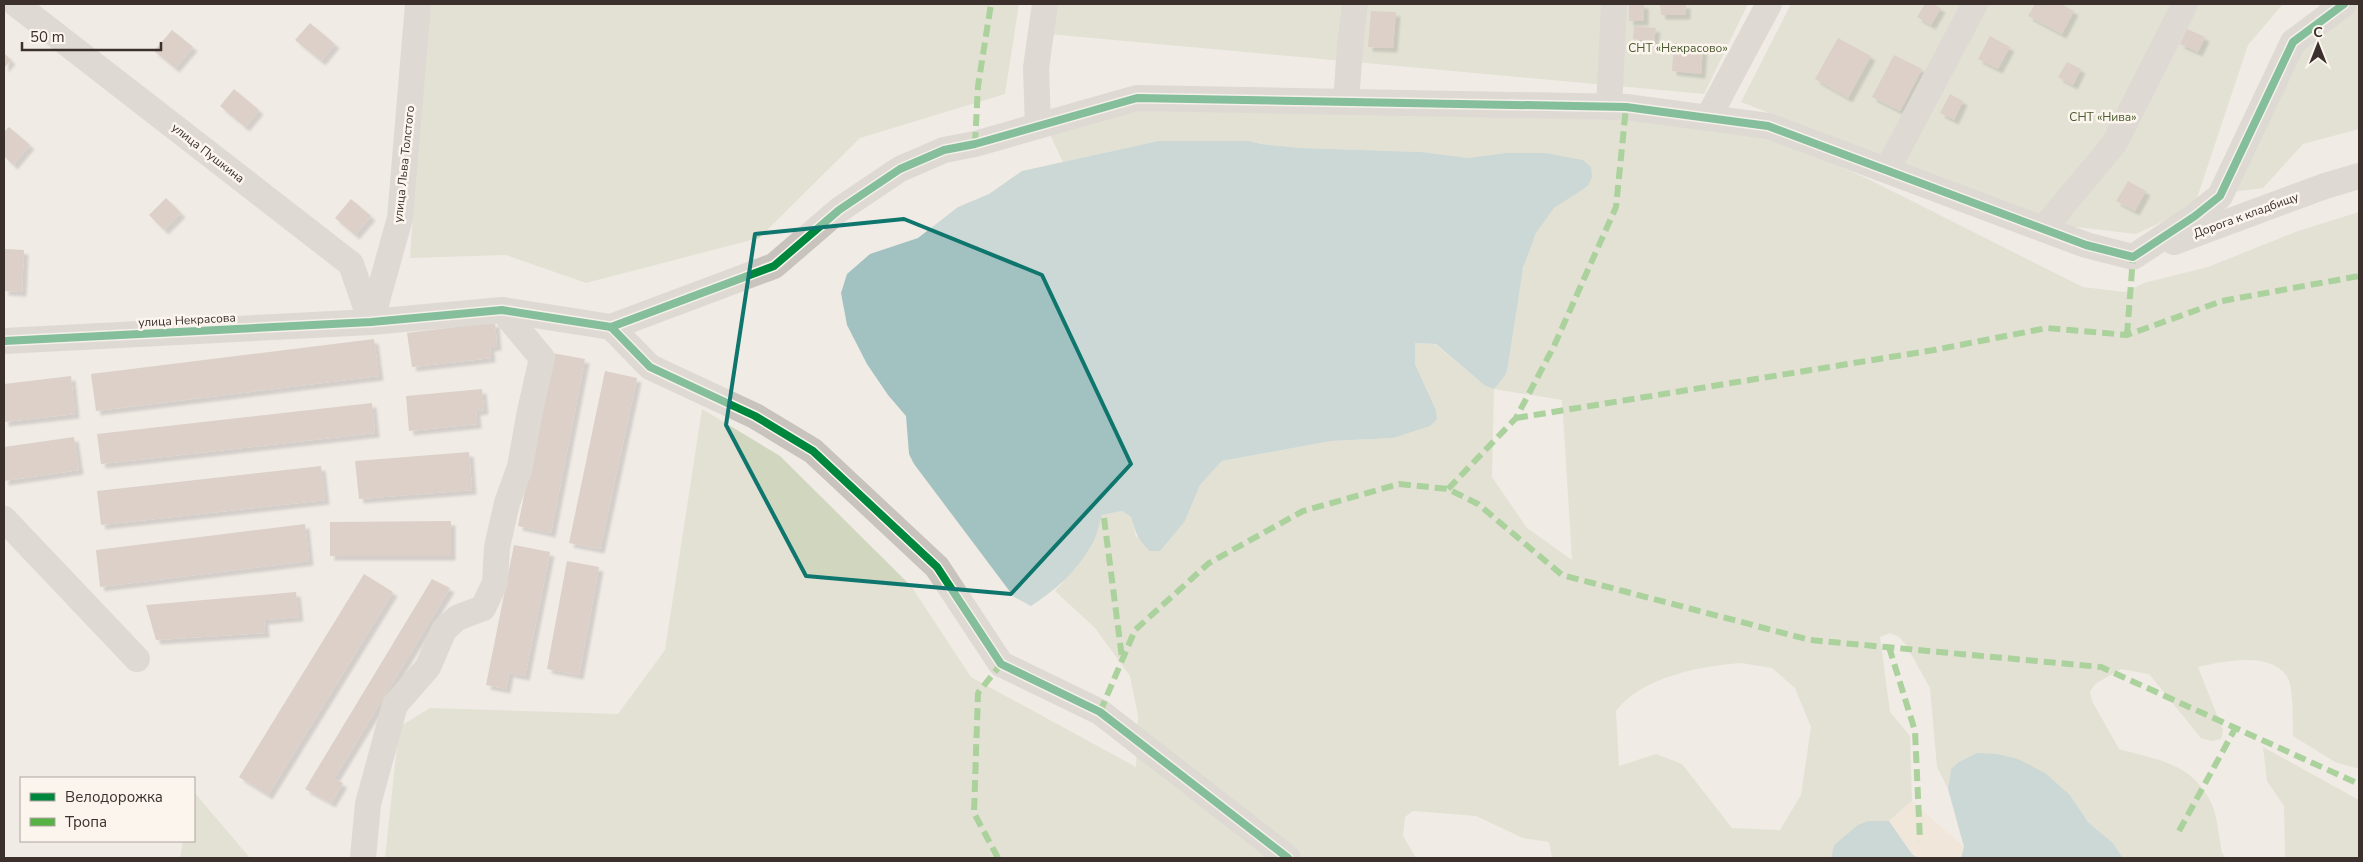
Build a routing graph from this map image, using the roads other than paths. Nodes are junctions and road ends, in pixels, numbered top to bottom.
1 (16, 4) edge
2 (418, 4) edge
3 (1045, 4) edge
4 (1355, 4) edge
5 (1614, 4) edge
6 (1769, 4) edge
7 (1975, 4) edge
8 (2185, 4) edge
9 (2344, 4) edge
10 (1346, 102) junction
11 (1609, 107) junction
12 (1708, 118) junction
13 (1038, 126) junction
14 (1887, 170) junction
15 (2359, 176) edge
16 (2042, 229) junction
17 (2133, 257) junction
18 (502, 310) junction
19 (371, 322) junction
20 (611, 327) junction
21 (4, 341) edge
22 (4, 519) edge
23 (137, 659) dead end
24 (363, 858) edge
25 (1288, 858) edge

1 - 19 street, улица Пушкина
2 - 19 street, улица Льва Толстого
3 - 13 street
4 - 10 street
5 - 11 street
6 - 12 street
7 - 14 street
8 - 16 street
9 - 17 street
10 - 11 street
10 - 13 street
11 - 12 street
12 - 14 street
13 - 20 street
14 - 16 street
15 - 17 street, Дорога к кладбищу
16 - 17 street
18 - 19 street, улица Некрасова
18 - 20 street, улица Некрасова
18 - 24 street
19 - 21 street, улица Некрасова
20 - 25 street
22 - 23 street

